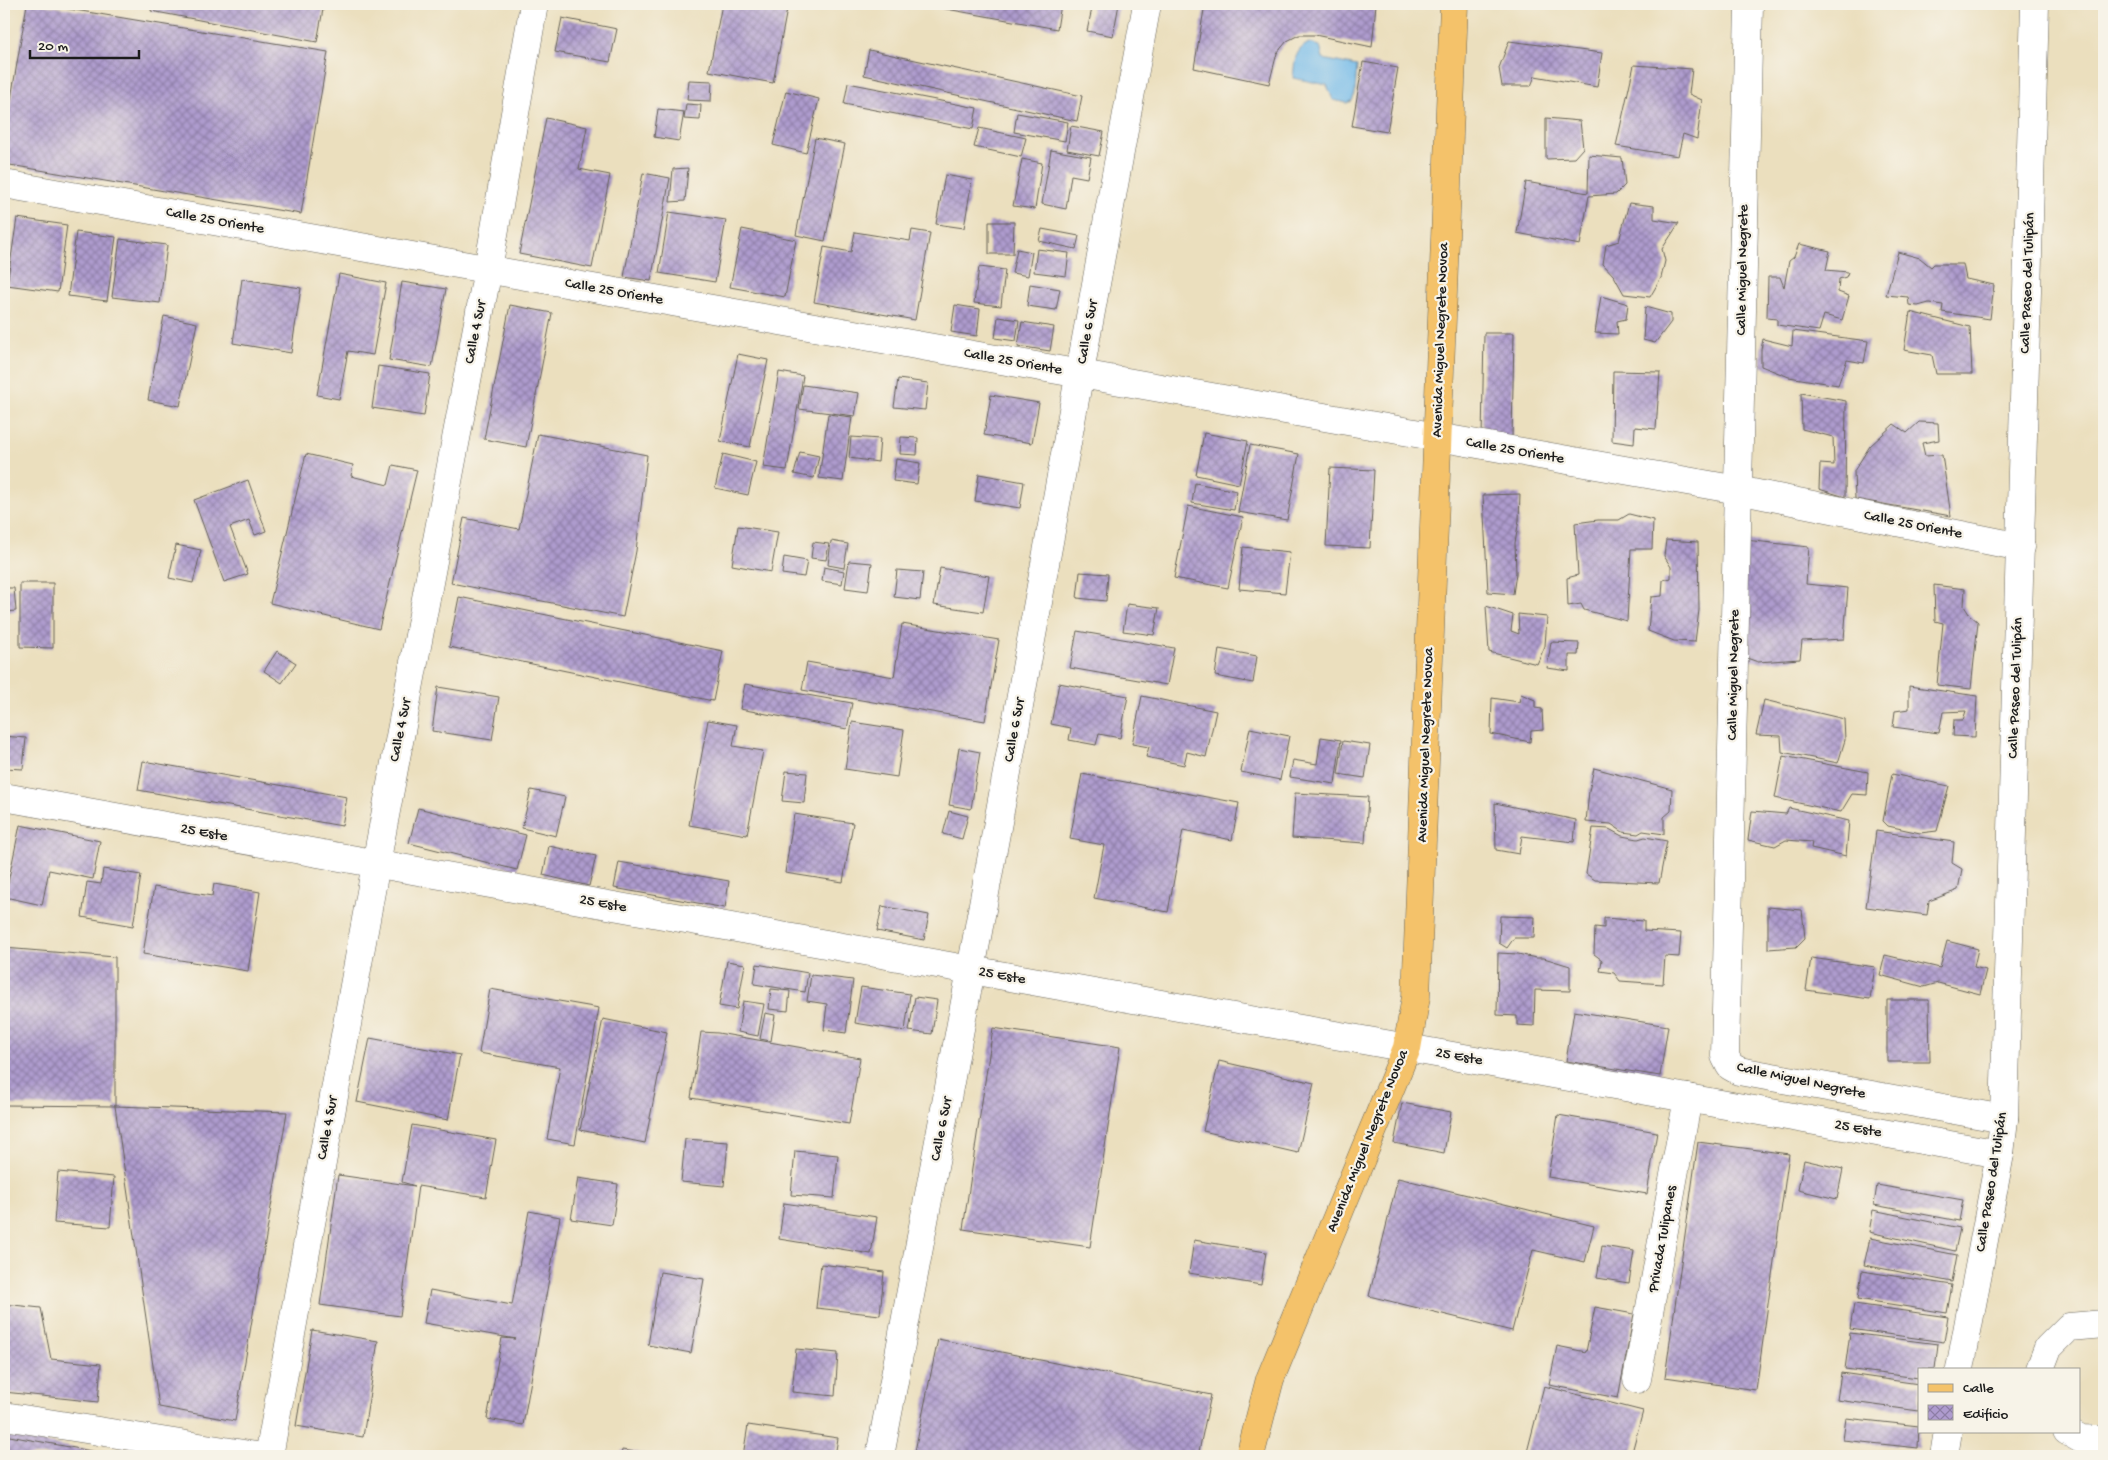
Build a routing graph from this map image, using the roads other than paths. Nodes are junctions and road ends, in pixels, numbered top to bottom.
1 (534, 4) edge
2 (1147, 4) edge
3 (1454, 4) edge
4 (1749, 4) edge
5 (2035, 4) edge
6 (4, 184) edge
7 (488, 269) junction
8 (1080, 374) junction
9 (1437, 437) junction
10 (1738, 490) junction
11 (2020, 547) junction
12 (4, 797) edge
13 (376, 864) junction
14 (971, 970) junction
15 (1407, 1048) junction
16 (1688, 1098) junction
17 (2004, 1119) junction
18 (2000, 1154) junction
19 (2104, 1324) edge
20 (1960, 1368) edge
21 (2040, 1368) edge
22 (1637, 1379) dead end
23 (4, 1416) edge
24 (1948, 1432) edge
25 (2069, 1432) edge
26 (2104, 1440) edge
27 (256, 1456) edge
28 (269, 1456) edge
29 (880, 1456) edge
30 (1250, 1456) edge
31 (1944, 1456) edge

1 - 7 street, Calle 4 Sur
2 - 8 street, Calle 6 Sur
3 - 9 main road, Avenida Miguel Negrete Novoa
4 - 10 street, Calle Miguel Negrete
5 - 11 street, Calle Paseo del Tulipán
6 - 7 street, Calle 25 Oriente
7 - 8 street, Calle 25 Oriente
7 - 13 street, Calle 4 Sur
8 - 9 street, Calle 25 Oriente
8 - 14 street, Calle 6 Sur
9 - 10 street, Calle 25 Oriente
9 - 15 main road, Avenida Miguel Negrete Novoa
10 - 11 street, Calle 25 Oriente
10 - 17 street, Calle Miguel Negrete
11 - 17 street, Calle Paseo del Tulipán
12 - 13 street, 25 Este
13 - 14 street, 25 Este
13 - 28 street, Calle 4 Sur
14 - 15 street, 25 Este
14 - 29 street, Calle 6 Sur
15 - 16 street, 25 Este
15 - 30 main road, Avenida Miguel Negrete Novoa
16 - 18 street, 25 Este
16 - 22 street, Privada Tulipanes
17 - 18 street, Calle Paseo del Tulipán
18 - 20 street, Calle Paseo del Tulipán
19 - 21 street
23 - 27 street
24 - 31 street
25 - 26 street

